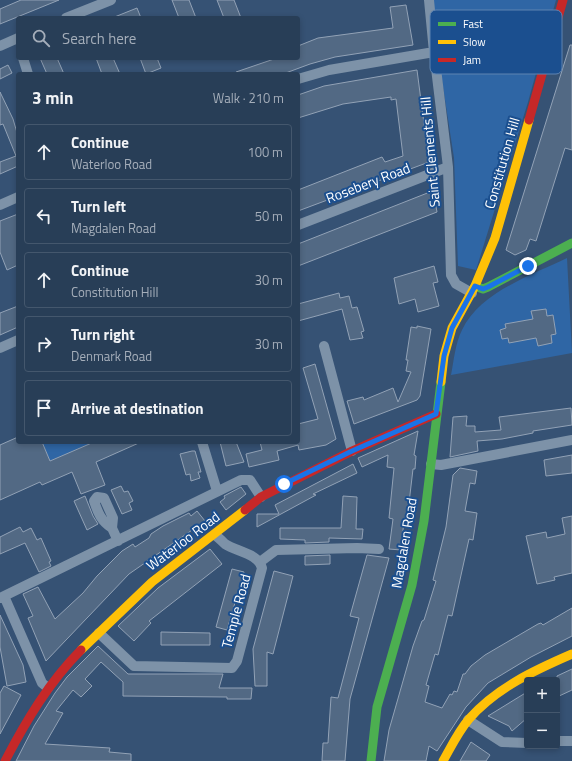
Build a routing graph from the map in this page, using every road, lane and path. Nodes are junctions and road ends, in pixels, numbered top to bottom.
1 (111, 0) edge
2 (429, 0) edge
3 (563, 0) edge
4 (430, 10) edge
5 (560, 10) edge
6 (71, 16) edge
7 (16, 41) edge
8 (0, 46) edge
9 (430, 53) edge
10 (24, 60) edge
11 (27, 72) edge
12 (437, 74) edge
13 (542, 74) edge
14 (300, 78) edge
15 (448, 167) junction
16 (16, 198) edge
17 (0, 205) edge
18 (300, 224) edge
19 (572, 243) edge
20 (473, 289) junction
21 (452, 328) joint
22 (16, 341) edge
23 (324, 346) dead end
24 (0, 348) edge
25 (436, 414) junction
26 (572, 440) edge
27 (203, 444) edge
28 (352, 451) junction
29 (431, 464) junction
30 (217, 491) junction
31 (261, 497) junction
32 (112, 528) dead end
33 (215, 535) junction
34 (118, 541) junction
35 (379, 549) dead end
36 (260, 562) junction
37 (2, 597) edge
38 (99, 633) junction
39 (572, 654) edge
40 (48, 688) junction
41 (468, 720) junction
42 (560, 741) edge
43 (572, 741) edge
44 (524, 743) edge
45 (5, 761) edge
46 (371, 761) edge
47 (443, 761) edge

1 - 6 street
2 - 4 street, Saint Clements Hill
3 - 5 main road, Constitution Hill
7 - 8 street
9 - 14 street
10 - 11 street
12 - 15 street, Saint Clements Hill
13 - 20 main road, Constitution Hill
15 - 18 street, Rosebery Road
15 - 20 street, Saint Clements Hill
16 - 17 street
19 - 20 main road
20 - 21 main road, Constitution Hill
21 - 25 main road, Magdalen Road
22 - 24 street
23 - 28 street
25 - 28 main road, Waterloo Road
25 - 29 main road, Magdalen Road
26 - 29 street
27 - 30 street
28 - 31 main road, Waterloo Road
29 - 46 main road, Magdalen Road
30 - 31 street
30 - 34 street
31 - 33 main road, Waterloo Road
32 - 34 street
33 - 36 street, Temple Road
33 - 38 main road, Waterloo Road
34 - 37 street
35 - 36 street
36 - 38 street, Temple Road
37 - 40 street
38 - 40 main road, Waterloo Road
39 - 41 main road
40 - 45 main road, Waterloo Road
41 - 44 street
41 - 47 main road
42 - 43 street

